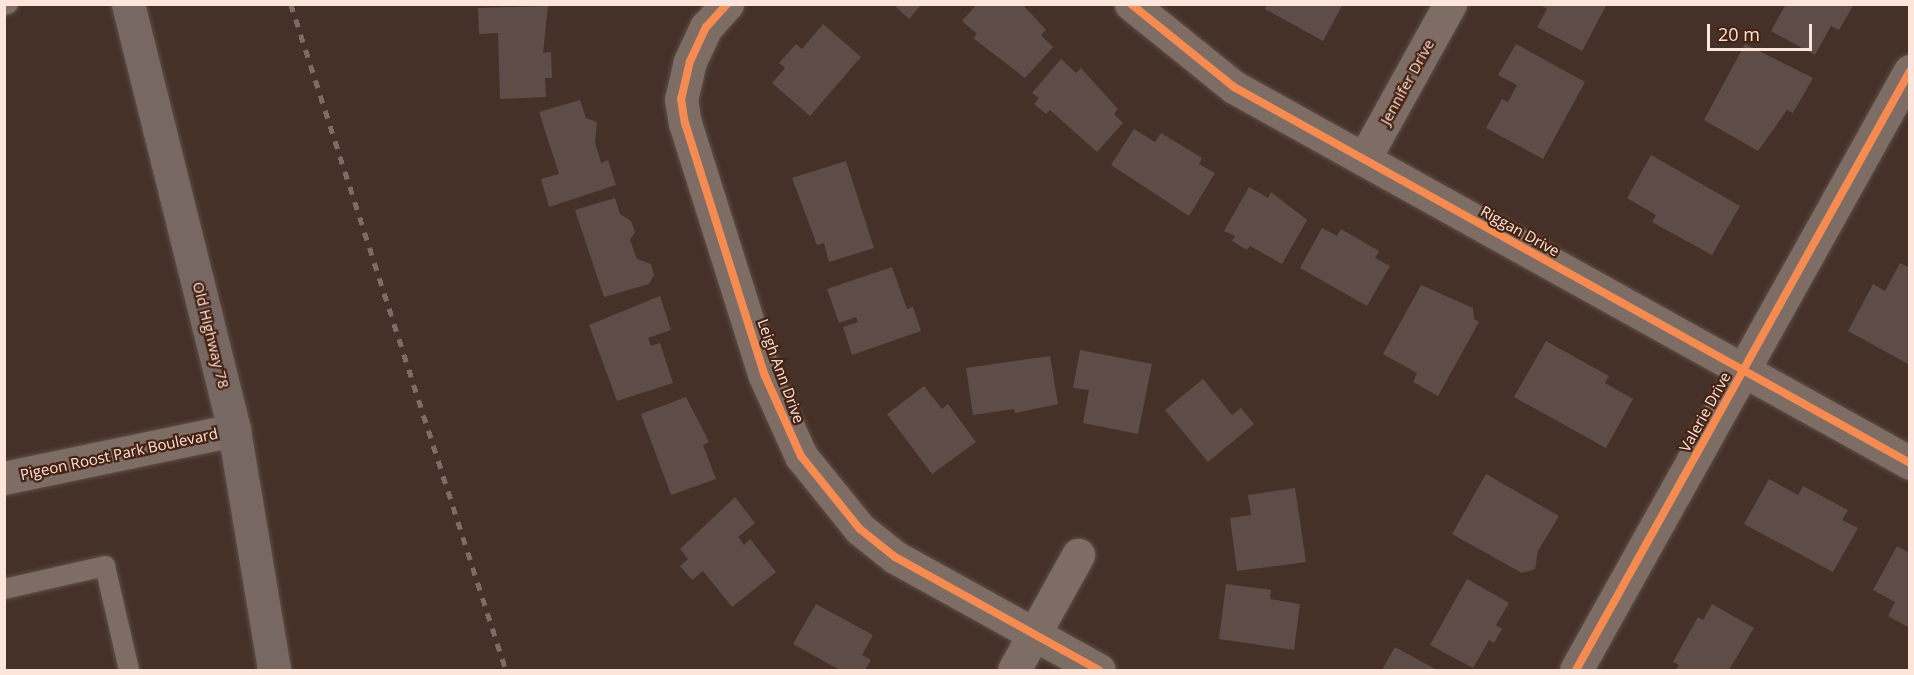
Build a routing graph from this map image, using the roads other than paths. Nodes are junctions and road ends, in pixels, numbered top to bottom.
1 (128, 4) edge
2 (727, 4) edge
3 (1131, 4) edge
4 (1450, 4) edge
5 (1910, 71) edge
6 (1364, 159) junction
7 (1745, 369) junction
8 (234, 430) junction
9 (1910, 463) edge
10 (4, 478) edge
11 (1078, 555) dead end
12 (4, 589) edge
13 (1035, 632) junction
14 (129, 670) edge
15 (274, 670) edge
16 (1014, 670) edge
17 (1099, 670) edge
18 (1576, 670) edge

1 - 8 main road, Old Highway 78
2 - 13 street, Leigh Ann Drive
3 - 6 street, Riggan Drive
4 - 6 street, Jennifer Drive
5 - 7 street, Valerie Drive
6 - 7 street, Riggan Drive
7 - 9 street, Riggan Drive
7 - 18 street, Valerie Drive
8 - 10 street, Pigeon Roost Park Boulevard
8 - 15 main road, Old Highway 78
11 - 13 street
12 - 14 lane
13 - 16 street
13 - 17 street, Leigh Ann Drive

